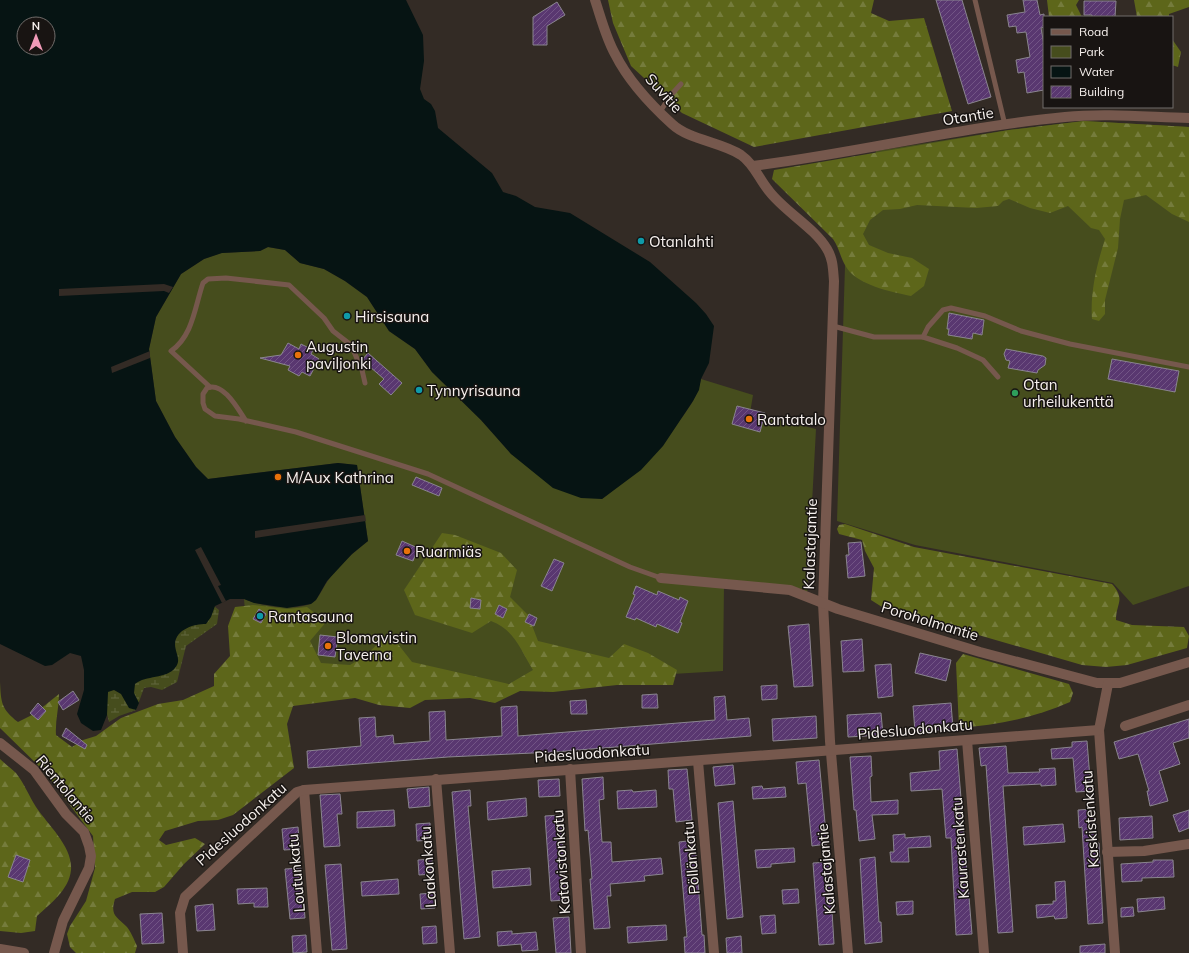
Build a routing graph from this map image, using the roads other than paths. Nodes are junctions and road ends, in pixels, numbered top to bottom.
1 (595, 0) edge
2 (975, 0) edge
3 (681, 84) dead end
4 (660, 112) junction
5 (1189, 118) edge
6 (1005, 125) junction
7 (753, 166) junction
8 (833, 326) junction
9 (923, 337) junction
10 (1189, 367) edge
11 (998, 377) dead end
12 (365, 383) dead end
13 (210, 387) junction
14 (246, 421) junction
15 (661, 578) joint
16 (823, 603) junction
17 (1189, 662) edge
18 (1108, 684) junction
19 (1189, 706) edge
20 (1125, 726) dead end
21 (1099, 730) junction
22 (967, 740) junction
23 (0, 743) edge
24 (831, 751) junction
25 (698, 761) junction
26 (570, 769) junction
27 (436, 779) junction
28 (304, 790) junction
29 (1189, 844) edge
30 (1107, 852) junction
31 (0, 949) edge
32 (24, 953) edge
33 (54, 953) edge
34 (183, 953) edge
35 (317, 953) edge
36 (450, 953) edge
37 (582, 953) edge
38 (714, 953) edge
39 (848, 953) edge
40 (984, 953) edge
41 (1115, 953) edge

1 - 4 street, Suvitie
2 - 6 lane
3 - 4 lane
4 - 7 street, Suvitie
5 - 6 street, Otantie
6 - 7 street, Otantie
7 - 8 street, Kalastajantie
8 - 9 lane
8 - 16 street, Kalastajantie
9 - 10 lane
9 - 11 lane
12 - 13 lane
13 - 14 lane
13 - 14 lane
14 - 15 lane
15 - 16 street, Poroholmantie
16 - 18 street, Poroholmantie
16 - 24 street, Kalastajantie
17 - 18 street, Poroholmantie
18 - 21 street, Kaskistenkatu
19 - 20 street
21 - 22 street, Pidesluodonkatu
21 - 30 street, Kaskistenkatu
22 - 24 street, Pidesluodonkatu
22 - 40 street, Kaurastenkatu
23 - 33 street, Rientolantie
24 - 25 street, Pidesluodonkatu
24 - 39 street, Kalastajantie
25 - 26 street, Pidesluodonkatu
25 - 38 street, Pöllänkatu
26 - 27 street, Pidesluodonkatu
26 - 37 street, Katavistonkatu
27 - 28 street, Pidesluodonkatu
27 - 36 street, Laakonkatu
28 - 34 street, Pidesluodonkatu
28 - 35 street, Loutunkatu
29 - 30 street
30 - 41 street, Kaskistenkatu
31 - 32 street

